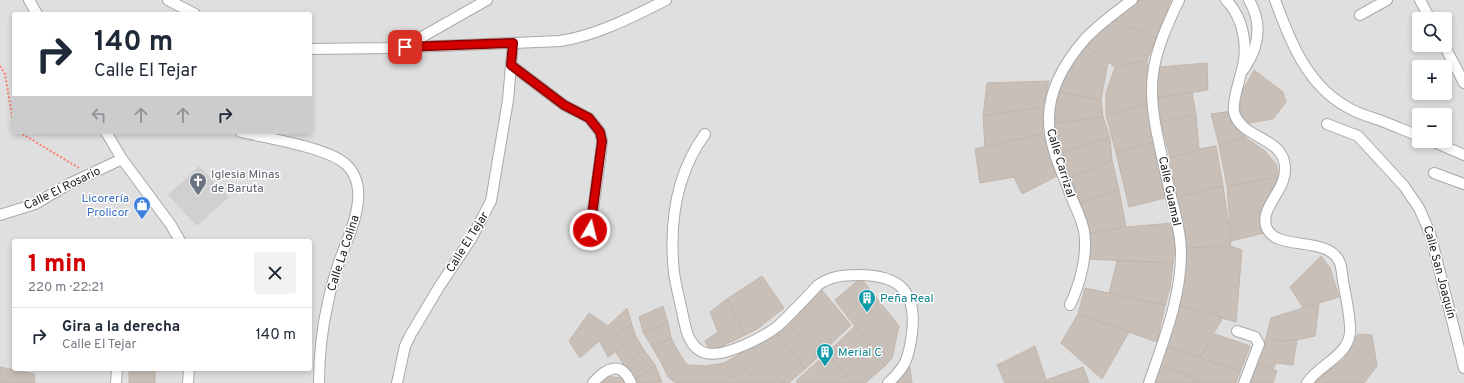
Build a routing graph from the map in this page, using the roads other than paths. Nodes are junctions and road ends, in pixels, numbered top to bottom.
1 (29, 0) edge
2 (168, 0) edge
3 (487, 0) edge
4 (666, 0) edge
5 (1132, 0) edge
6 (1178, 0) edge
7 (1226, 0) edge
8 (1249, 0) edge
9 (1275, 0) edge
10 (1387, 0) edge
11 (1420, 0) edge
12 (36, 12) edge
13 (191, 12) edge
14 (1426, 12) edge
15 (1360, 15) dead end
16 (513, 43) junction
17 (405, 47) junction
18 (312, 49) edge
19 (1448, 52) edge
20 (511, 65) junction
21 (1242, 72) junction
22 (1464, 83) edge
23 (1327, 124) dead end
24 (1412, 133) edge
25 (107, 134) edge
26 (249, 134) edge
27 (705, 134) dead end
28 (1448, 148) edge
29 (1464, 155) edge
30 (122, 159) junction
31 (1434, 173) dead end
32 (1464, 184) edge
33 (0, 215) edge
34 (590, 230) dead end
35 (178, 239) edge
36 (1070, 305) dead end
37 (1237, 331) dead end
38 (1464, 368) edge
39 (117, 371) edge
40 (189, 371) edge
41 (116, 383) edge
42 (188, 383) edge
43 (319, 383) edge
44 (397, 383) edge
45 (593, 383) edge
46 (631, 383) edge
47 (888, 383) edge
48 (1149, 383) edge
49 (1244, 383) edge
50 (1307, 383) edge

1 - 12 street
2 - 13 street
3 - 17 street
4 - 16 street
5 - 36 street, Calle Carrizal
6 - 48 street, Calle Guamal
7 - 21 street
8 - 21 street
9 - 24 street
10 - 15 street
11 - 14 street
16 - 17 street
16 - 20 street, Calle El Tejar
17 - 18 street
19 - 22 street
20 - 34 street
20 - 44 street, Calle El Tejar
21 - 50 street
23 - 38 street, Calle San Joaquín
25 - 30 street
26 - 43 street, Calle La Colina
27 - 47 street
28 - 29 street
30 - 33 street, Calle El Rosario
30 - 35 street
31 - 32 street
37 - 49 street
39 - 41 street
40 - 42 street
45 - 46 street

